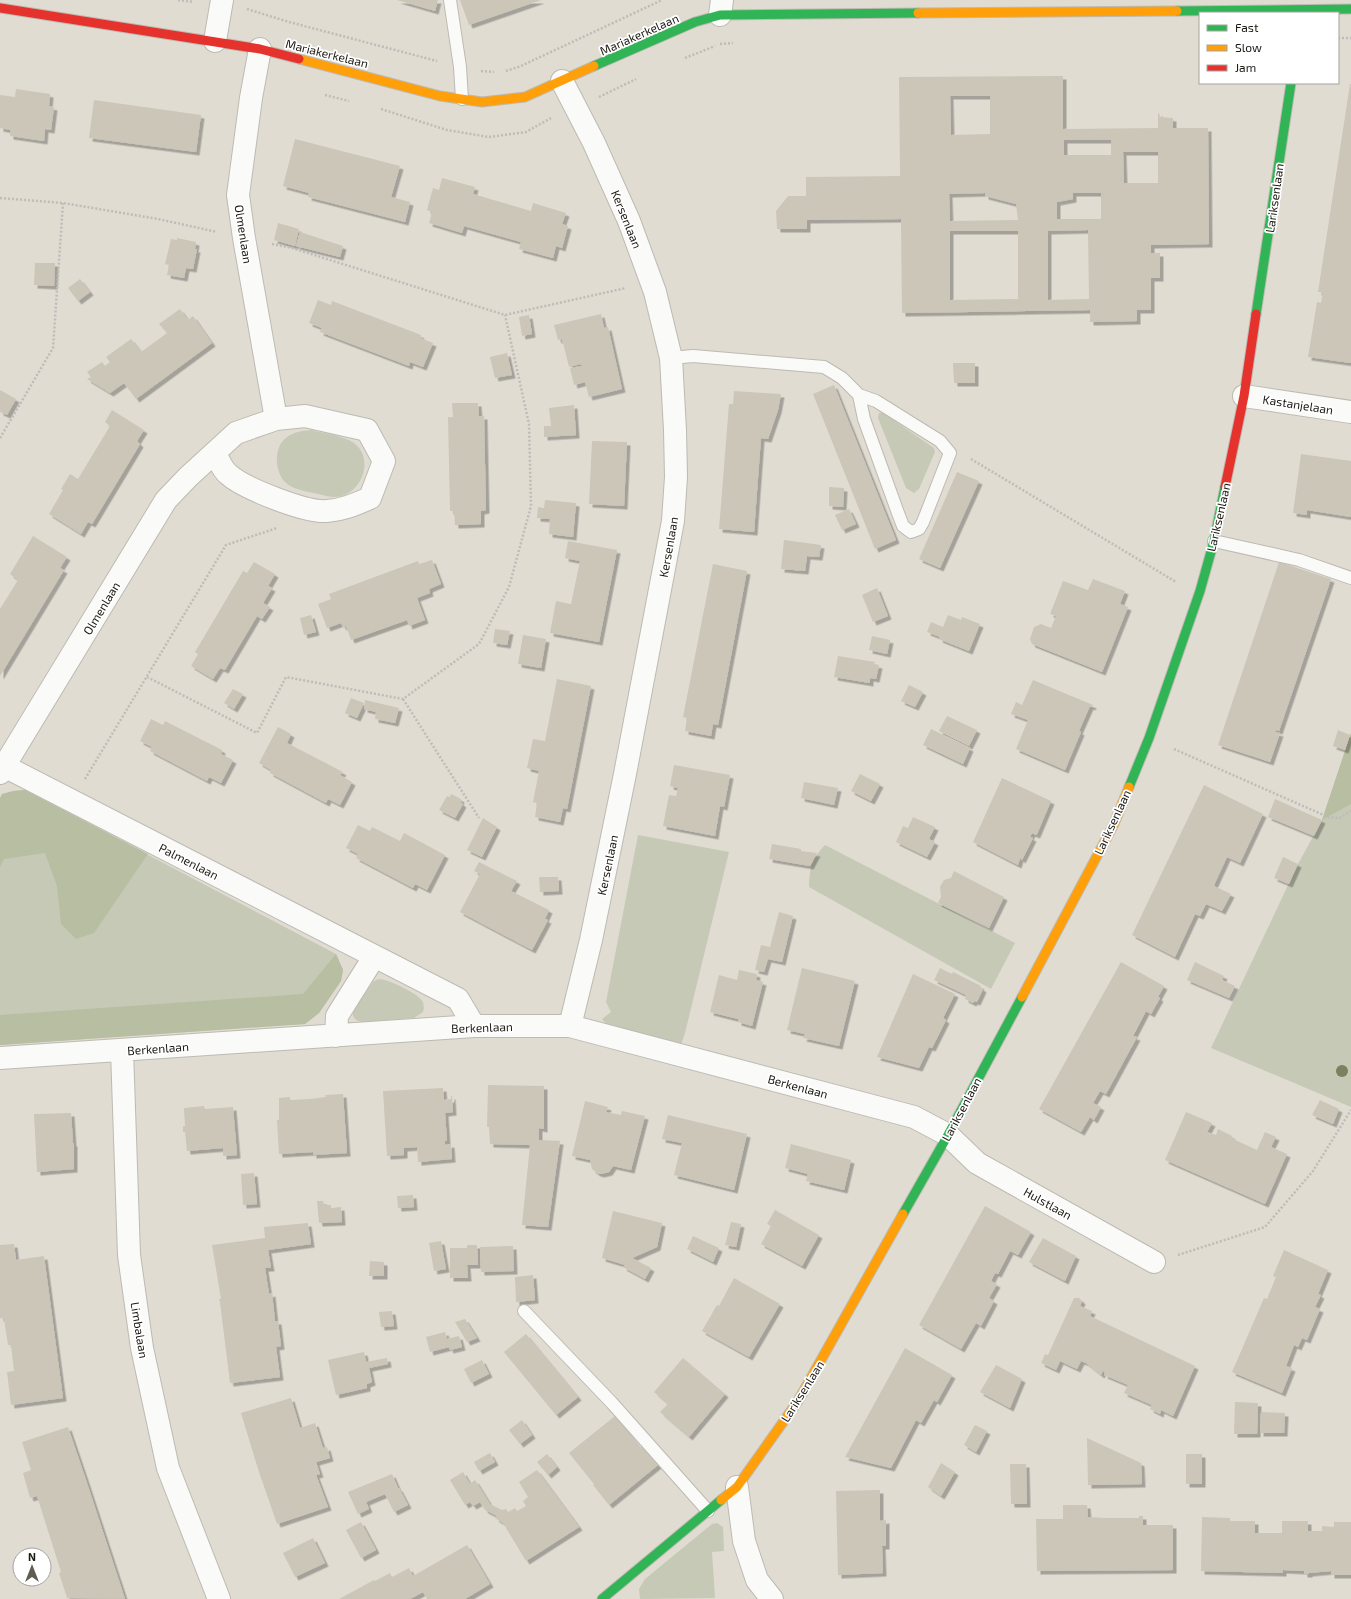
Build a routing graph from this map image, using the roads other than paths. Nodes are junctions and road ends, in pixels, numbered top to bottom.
1 (450, 0) edge
2 (221, 3) edge
3 (721, 7) edge
4 (0, 8) edge
5 (1302, 8) edge
6 (1351, 9) edge
7 (215, 41) junction
8 (260, 49) junction
9 (562, 81) junction
10 (1291, 84) edge
11 (462, 99) junction
12 (671, 358) junction
13 (859, 395) junction
14 (1244, 396) junction
15 (1351, 412) edge
16 (276, 419) junction
17 (215, 454) junction
18 (1214, 541) junction
19 (1351, 578) edge
20 (2, 770) edge
21 (374, 956) junction
22 (474, 1026) junction
23 (570, 1026) junction
24 (336, 1036) junction
25 (122, 1050) junction
26 (0, 1058) edge
27 (948, 1135) junction
28 (1154, 1262) road end
29 (524, 1311) dead end
30 (737, 1487) junction
31 (708, 1512) junction
32 (219, 1599) edge
33 (602, 1599) edge
34 (772, 1599) edge

1 - 11 lane
2 - 7 street
3 - 5 street, Mariakerkelaan
3 - 9 street, Mariakerkelaan
4 - 7 street, Mariakerkelaan
5 - 6 street, Mariakerkelaan
7 - 8 street, Mariakerkelaan
8 - 11 street, Mariakerkelaan
8 - 16 street, Olmenlaan
9 - 11 street, Mariakerkelaan
9 - 12 street, Kersenlaan
10 - 14 street, Lariksenlaan
12 - 13 lane
12 - 23 street, Kersenlaan
13 - 13 lane
14 - 15 street, Kastanjelaan
14 - 18 street, Lariksenlaan
16 - 17 street, Olmenlaan
16 - 17 street, Olmenlaan
17 - 20 street, Olmenlaan
18 - 19 lane
18 - 27 street, Lariksenlaan
20 - 21 street, Palmenlaan
21 - 22 street, Palmenlaan
21 - 24 street
22 - 23 street, Berkenlaan
22 - 24 street, Berkenlaan
23 - 27 street, Berkenlaan
24 - 25 street, Berkenlaan
25 - 26 street, Berkenlaan
25 - 32 street, Limbalaan
27 - 28 street, Hulstlaan
27 - 30 street, Lariksenlaan
29 - 31 lane
30 - 31 street, Lariksenlaan
30 - 34 street
31 - 33 street, Lariksenlaan

